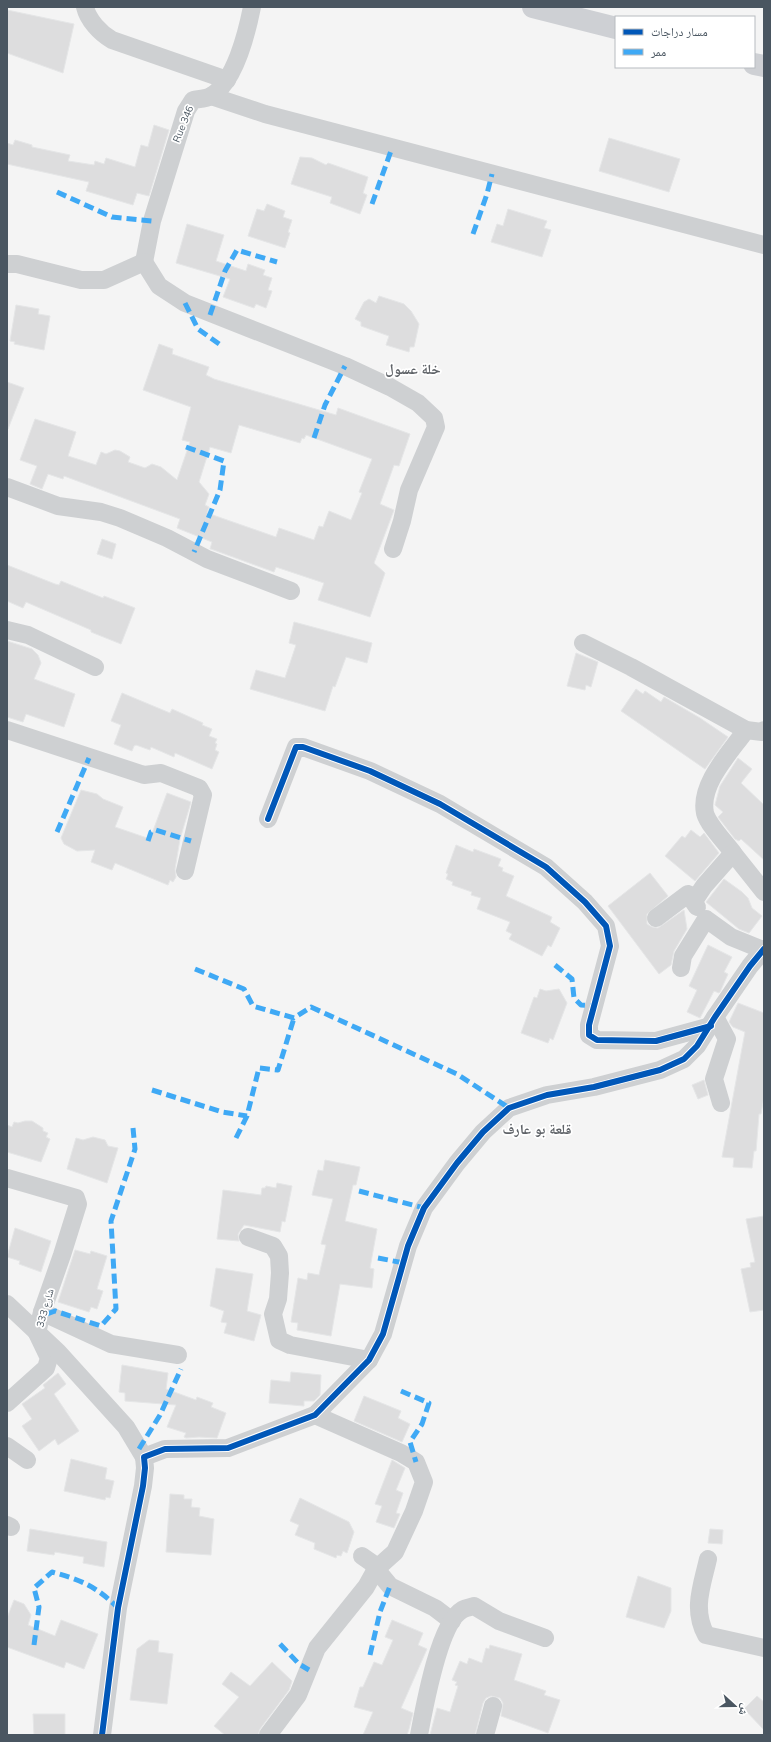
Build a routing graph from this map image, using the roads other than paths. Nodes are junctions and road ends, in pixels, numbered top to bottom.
1 (85, 7) edge
2 (252, 7) edge
3 (532, 7) edge
4 (615, 28) edge
5 (227, 80) junction
6 (211, 96) junction
7 (764, 245) edge
8 (144, 262) junction
9 (7, 264) edge
10 (7, 487) edge
11 (392, 549) dead end
12 (292, 591) dead end
13 (7, 630) edge
14 (583, 644) dead end
15 (95, 667) dead end
16 (7, 730) edge
17 (746, 730) junction
18 (764, 730) edge
19 (268, 819) dead end
20 (733, 853) junction
21 (185, 871) dead end
22 (764, 892) edge
23 (694, 901) junction
24 (656, 918) dead end
25 (706, 919) junction
26 (763, 950) edge
27 (681, 968) dead end
28 (713, 1021) junction
29 (721, 1103) dead end
30 (7, 1178) edge
31 (248, 1237) dead end
32 (7, 1304) edge
33 (42, 1312) junction
34 (37, 1333) junction
35 (178, 1355) dead end
36 (369, 1360) junction
37 (7, 1403) edge
38 (315, 1415) junction
39 (7, 1446) edge
40 (144, 1457) junction
41 (27, 1460) dead end
42 (362, 1556) dead end
43 (708, 1559) dead end
44 (376, 1570) junction
45 (452, 1621) junction
46 (545, 1638) dead end
47 (764, 1648) edge
48 (493, 1706) dead end
49 (102, 1735) edge
50 (268, 1735) edge
51 (419, 1735) edge
52 (485, 1735) edge

1 - 5 street
2 - 5 street
3 - 4 main road
5 - 6 street
6 - 7 street
6 - 8 street, Rue 346
8 - 9 street
8 - 11 street
10 - 12 street
13 - 15 street
14 - 17 street
16 - 21 street
17 - 18 street
17 - 20 street
19 - 28 street
20 - 22 street
20 - 23 street
23 - 24 street
23 - 25 street
25 - 26 street
25 - 27 street
26 - 28 street
28 - 29 street
28 - 36 street
30 - 33 street, شارع 333
31 - 36 street
32 - 34 street
33 - 34 street, شارع 333
33 - 35 street
34 - 37 street, شارع 333
34 - 40 street
36 - 38 street
38 - 40 street
38 - 44 street
39 - 41 street
40 - 49 street
42 - 44 street
43 - 47 street
44 - 45 street
44 - 50 street
45 - 46 street
45 - 51 street
48 - 52 street

